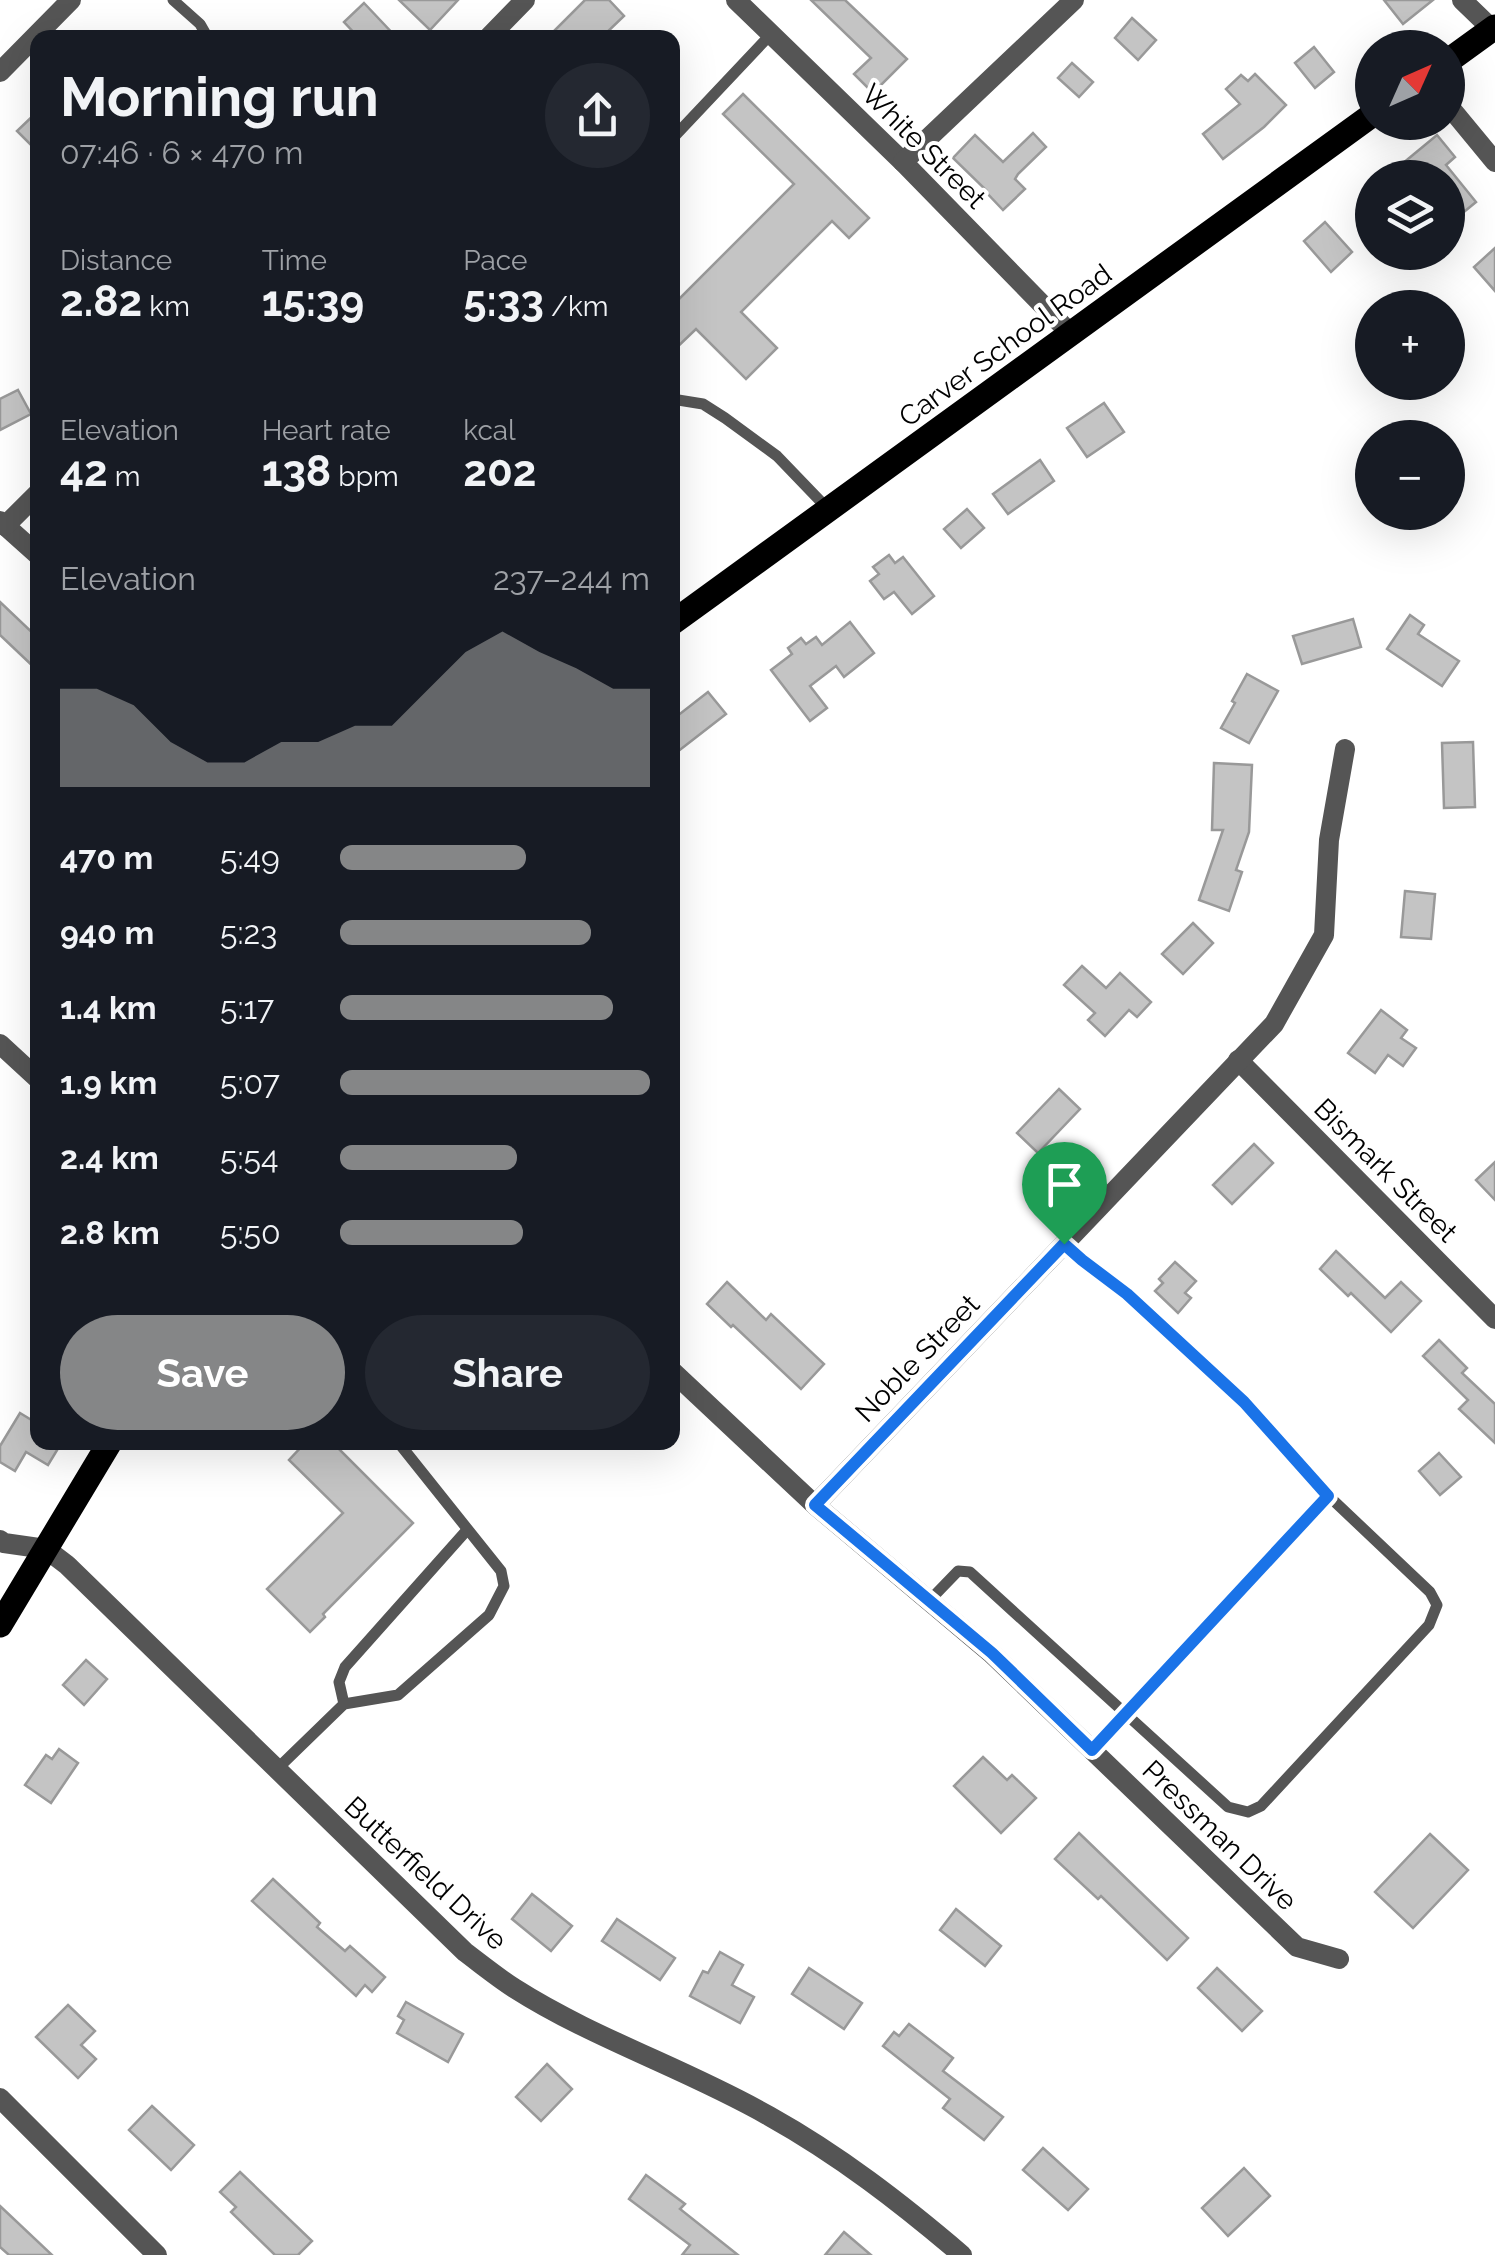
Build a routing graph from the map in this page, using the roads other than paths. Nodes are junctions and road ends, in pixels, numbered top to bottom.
1 (71, 0) edge
2 (173, 0) edge
3 (525, 0) edge
4 (736, 0) edge
5 (1074, 0) edge
6 (1462, 0) edge
7 (1494, 28) edge
8 (49, 30) edge
9 (203, 30) edge
10 (496, 30) edge
11 (770, 34) junction
12 (30, 47) edge
13 (1465, 49) edge
14 (0, 72) edge
15 (1465, 126) edge
16 (1355, 128) edge
17 (680, 130) edge
18 (903, 162) junction
19 (1495, 162) edge
20 (1072, 334) junction
21 (680, 400) edge
22 (30, 500) edge
23 (828, 509) junction
24 (2, 523) edge
25 (30, 549) edge
26 (680, 617) edge
27 (1346, 750) dead end
28 (0, 1044) edge
29 (1238, 1060) junction
30 (30, 1072) edge
31 (1064, 1244) junction
32 (1495, 1319) edge
33 (680, 1378) edge
34 (105, 1450) edge
35 (404, 1450) edge
36 (1328, 1496) junction
37 (815, 1505) junction
38 (467, 1530) junction
39 (0, 1540) edge
40 (46, 1549) junction
41 (929, 1600) junction
42 (0, 1625) edge
43 (344, 1704) junction
44 (1126, 1714) junction
45 (1092, 1750) junction
46 (276, 1770) junction
47 (1339, 1959) dead end
48 (0, 2098) edge
49 (157, 2255) edge
50 (962, 2255) edge

1 - 8 street
2 - 9 lane
3 - 10 street
4 - 11 street, White Street
5 - 18 street
6 - 7 street
7 - 13 main road
11 - 17 lane
11 - 18 street, White Street
12 - 14 street
15 - 19 street
16 - 20 main road, Carver School Road
18 - 20 street, White Street
20 - 23 main road, Carver School Road
21 - 23 lane
22 - 24 street
23 - 26 main road, Carver School Road
24 - 25 street
27 - 29 street, Noble Street
28 - 30 street
29 - 31 street, Noble Street
29 - 32 street, Bismark Street
31 - 36 lane
31 - 37 street, Noble Street
33 - 37 street, Pressman Drive
34 - 40 main road
35 - 38 lane
36 - 44 lane
36 - 44 lane
37 - 41 street, Pressman Drive
38 - 43 lane
38 - 43 lane
39 - 40 street
40 - 42 main road
40 - 46 street, Butterfield Drive
41 - 44 lane
41 - 45 street, Pressman Drive
43 - 46 lane
44 - 45 lane
45 - 47 street, Pressman Drive
46 - 50 street, Butterfield Drive
48 - 49 street

